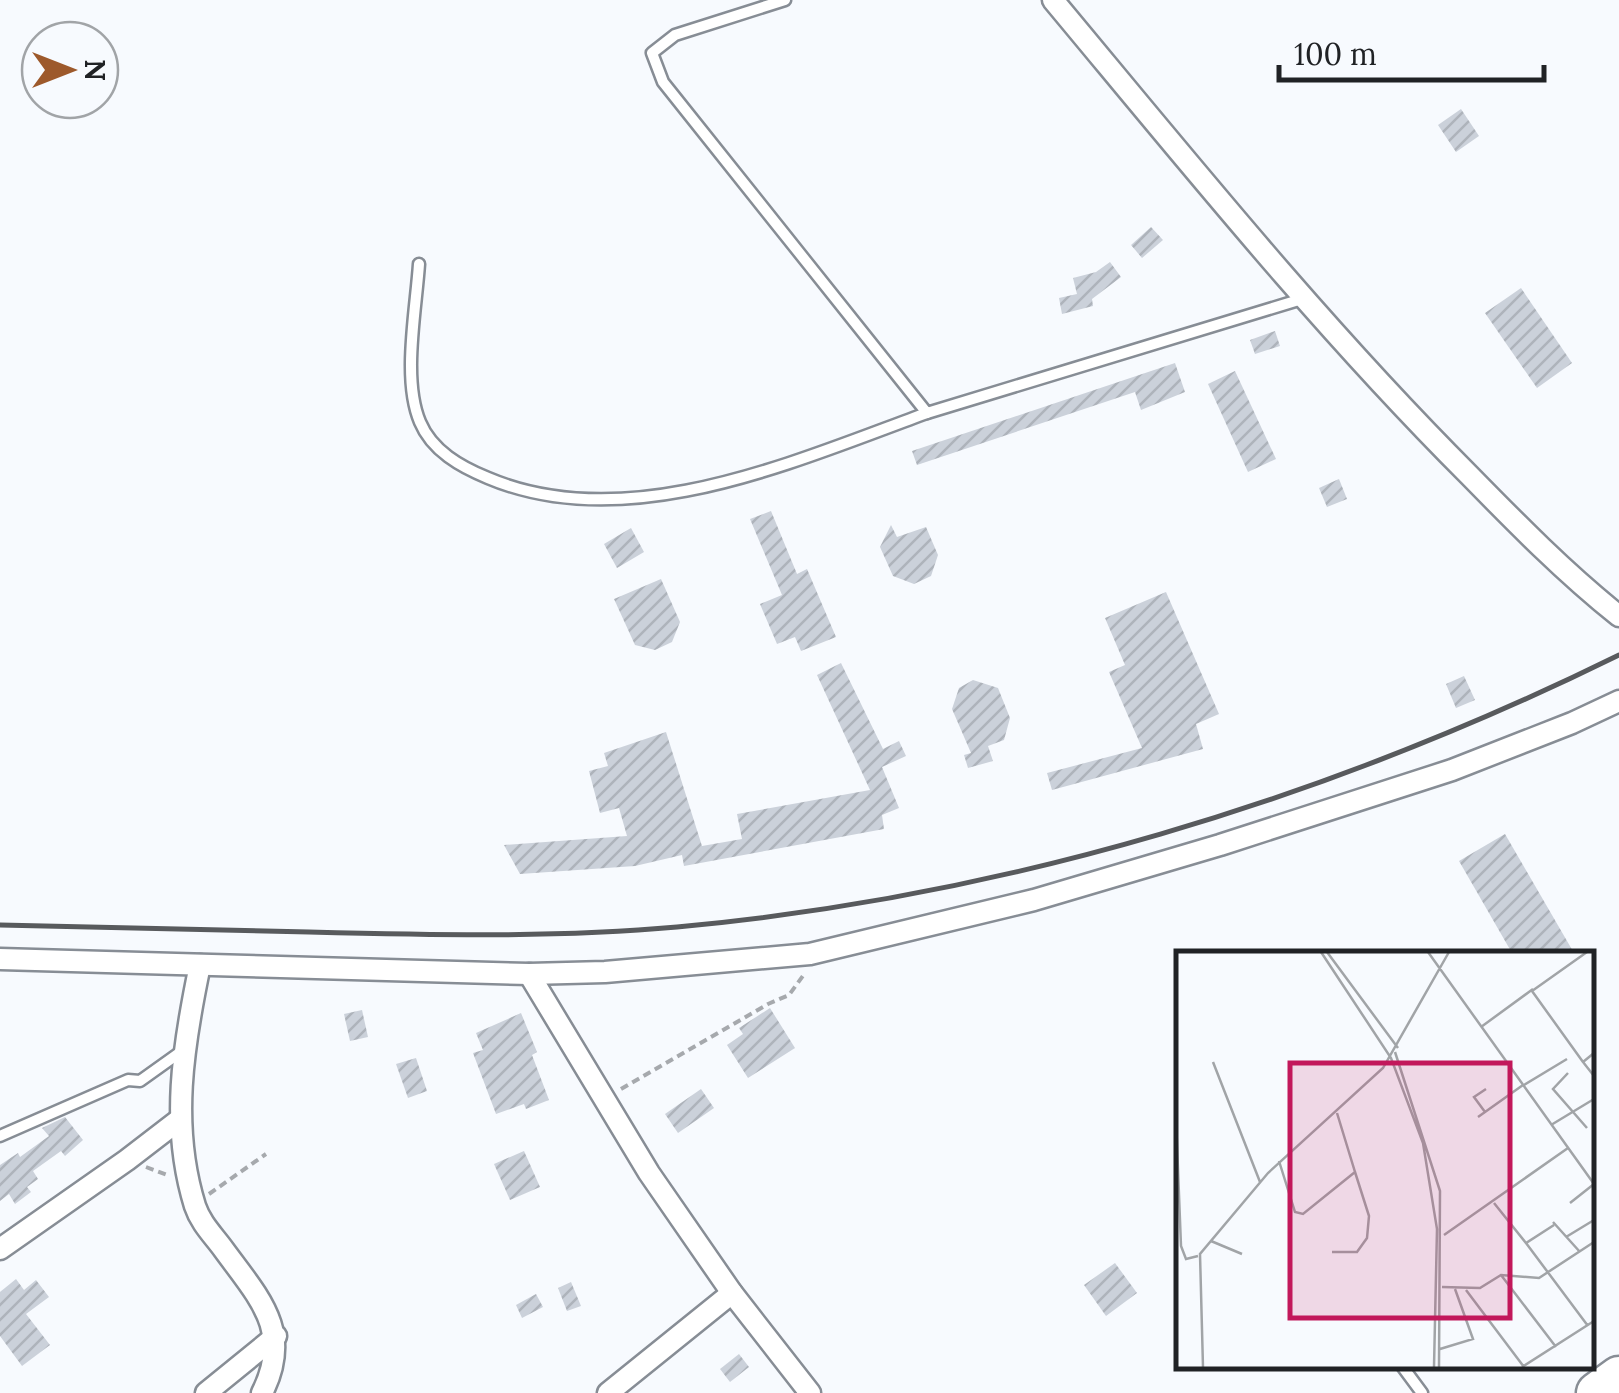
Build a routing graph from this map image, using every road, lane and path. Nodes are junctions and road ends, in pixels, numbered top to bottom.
1 (785, 0) edge
2 (1053, 0) edge
3 (419, 264) dead end
4 (1302, 299) junction
5 (927, 413) junction
6 (1619, 616) edge
7 (1619, 701) edge
8 (810, 954) junction
9 (0, 960) edge
10 (200, 966) junction
11 (529, 974) junction
12 (184, 1049) junction
13 (604, 1099) junction
14 (179, 1120) junction
15 (0, 1136) edge
16 (266, 1154) dead end
17 (127, 1160) junction
18 (192, 1193) junction
19 (0, 1249) edge
20 (732, 1293) junction
21 (276, 1336) junction
22 (1403, 1368) edge
23 (1619, 1377) edge
24 (206, 1393) edge
25 (262, 1393) edge
26 (608, 1393) edge
27 (810, 1393) edge
28 (1422, 1393) edge
29 (1597, 1393) edge

1 - 5 lane
2 - 4 street
3 - 5 lane
4 - 5 lane
4 - 6 street
7 - 8 street
8 - 11 street
8 - 13 path
9 - 10 street
10 - 11 street
10 - 12 street
11 - 13 street
12 - 14 street
12 - 15 lane
13 - 20 street
14 - 17 street
14 - 18 street
16 - 18 path
17 - 18 path
17 - 19 street
18 - 21 street
20 - 26 street
20 - 27 street
21 - 24 street
21 - 25 street
22 - 28 lane
23 - 29 highway

